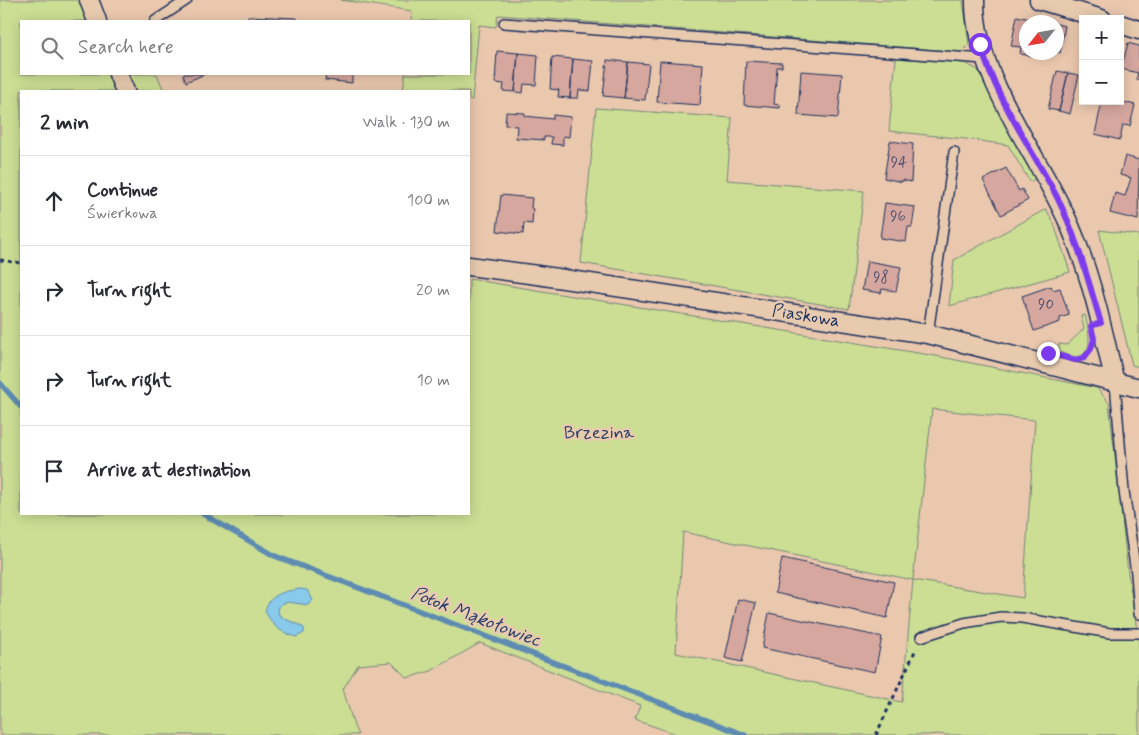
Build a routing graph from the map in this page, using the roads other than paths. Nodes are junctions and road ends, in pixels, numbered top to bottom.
1 (89, 0) edge
2 (187, 0) edge
3 (975, 0) edge
4 (1039, 0) edge
5 (1089, 15) edge
6 (97, 20) edge
7 (157, 20) edge
8 (504, 24) dead end
9 (1124, 25) edge
10 (1139, 30) edge
11 (984, 59) junction
12 (118, 75) edge
13 (125, 90) edge
14 (954, 152) dead end
15 (470, 266) edge
16 (928, 334) junction
17 (1115, 383) junction
18 (1139, 388) edge
19 (1139, 614) edge
20 (1139, 633) edge
21 (921, 637) road end

1 - 6 street
2 - 7 lane
3 - 11 street
4 - 5 street
8 - 11 lane
9 - 10 street
11 - 17 street
12 - 13 street
14 - 16 lane
15 - 16 street, Piaskowa
16 - 17 street, Piaskowa
17 - 18 street, Piaskowa
17 - 19 lane
20 - 21 lane

